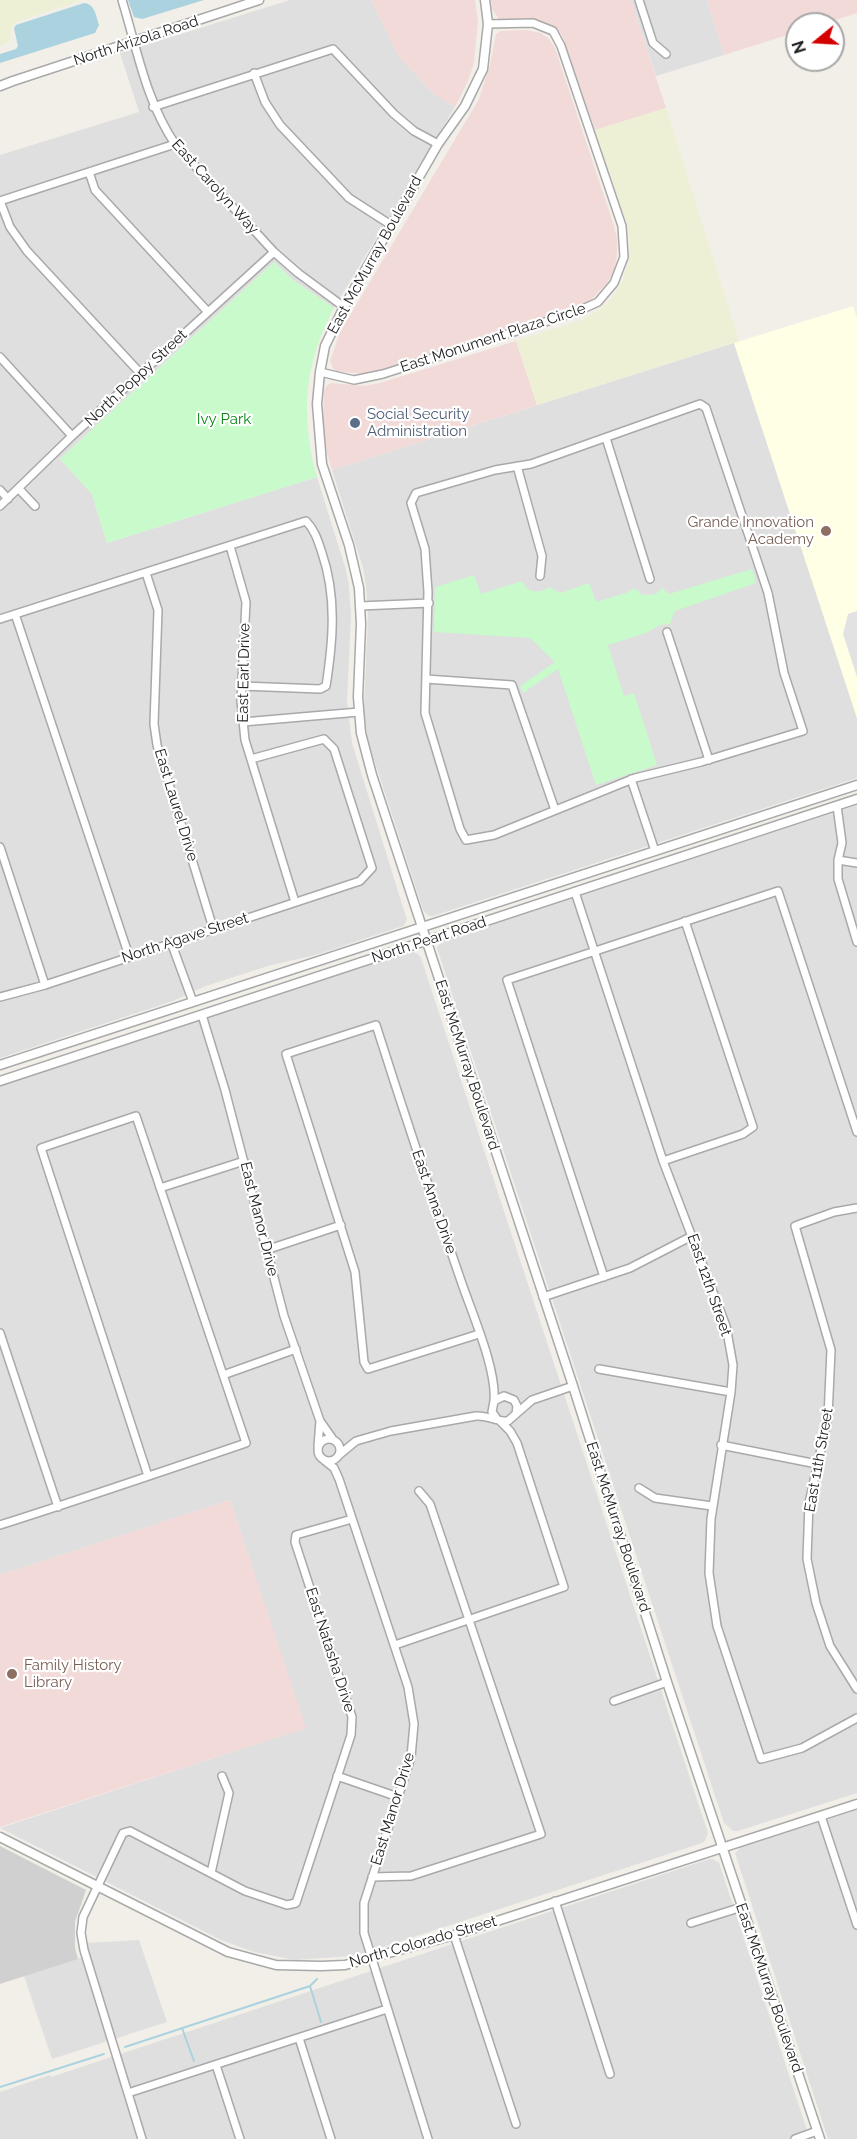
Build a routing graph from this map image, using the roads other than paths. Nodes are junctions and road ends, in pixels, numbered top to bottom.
1 (122, 0) edge
2 (259, 0) edge
3 (484, 0) edge
4 (639, 0) edge
5 (488, 24) junction
6 (135, 42) junction
7 (666, 54) dead end
8 (254, 73) junction
9 (13, 81) junction
10 (0, 82) edge
11 (0, 86) edge
12 (153, 106) junction
13 (175, 144) junction
14 (438, 144) junction
15 (89, 172) junction
16 (0, 201) edge
17 (391, 225) junction
18 (274, 252) junction
19 (344, 307) junction
20 (208, 312) junction
21 (0, 357) edge
22 (320, 372) junction
23 (141, 374) junction
24 (72, 436) junction
25 (606, 438) junction
26 (517, 466) junction
27 (18, 489) junction
28 (0, 490) edge
29 (8, 499) junction
30 (0, 506) edge
31 (35, 506) dead end
32 (230, 546) junction
33 (146, 573) junction
34 (540, 576) dead end
35 (650, 579) dead end
36 (429, 603) junction
37 (360, 606) junction
38 (15, 614) junction
39 (0, 618) edge
40 (667, 632) dead end
41 (426, 679) junction
42 (242, 686) junction
43 (359, 712) junction
44 (243, 722) junction
45 (251, 759) junction
46 (709, 760) junction
47 (631, 779) junction
48 (857, 784) edge
49 (857, 799) edge
50 (837, 806) junction
51 (555, 810) junction
52 (0, 847) edge
53 (655, 851) junction
54 (838, 860) junction
55 (857, 863) edge
56 (575, 892) junction
57 (295, 902) junction
58 (685, 921) junction
59 (422, 927) junction
60 (213, 928) junction
61 (427, 940) junction
62 (171, 942) junction
63 (857, 942) edge
64 (595, 951) junction
65 (129, 956) junction
66 (45, 985) junction
67 (0, 997) edge
68 (193, 1002) junction
69 (202, 1015) junction
70 (0, 1065) edge
71 (0, 1081) edge
72 (857, 1132) edge
73 (244, 1161) junction
74 (663, 1161) junction
75 (160, 1188) junction
76 (857, 1208) edge
77 (341, 1225) junction
78 (692, 1236) junction
79 (266, 1250) junction
80 (604, 1277) junction
81 (543, 1297) junction
82 (0, 1333) edge
83 (479, 1334) junction
84 (296, 1349) junction
85 (599, 1369) dead end
86 (223, 1375) junction
87 (494, 1379) junction
88 (573, 1386) junction
89 (731, 1392) junction
90 (509, 1397) junction
91 (532, 1400) junction
92 (493, 1403) junction
93 (515, 1415) junction
94 (476, 1416) junction
95 (499, 1420) junction
96 (320, 1421) junction
97 (332, 1439) junction
98 (356, 1441) junction
99 (517, 1443) junction
100 (721, 1445) junction
101 (318, 1446) junction
102 (339, 1455) junction
103 (324, 1460) junction
104 (817, 1464) junction
105 (148, 1476) junction
106 (339, 1479) junction
107 (639, 1488) dead end
108 (419, 1491) dead end
109 (712, 1506) junction
110 (58, 1507) junction
111 (352, 1520) junction
112 (0, 1525) edge
113 (468, 1620) junction
114 (395, 1645) junction
115 (668, 1682) junction
116 (857, 1689) edge
117 (614, 1701) dead end
118 (857, 1718) edge
119 (222, 1776) dead end
120 (337, 1776) junction
121 (398, 1797) junction
122 (857, 1804) edge
123 (820, 1816) junction
124 (0, 1837) edge
125 (723, 1846) junction
126 (211, 1873) junction
127 (372, 1876) junction
128 (98, 1886) junction
129 (555, 1901) junction
130 (742, 1907) junction
131 (692, 1923) dead end
132 (857, 1925) edge
133 (454, 1935) junction
134 (371, 1958) junction
135 (387, 2009) junction
136 (299, 2038) junction
137 (216, 2065) junction
138 (610, 2074) dead end
139 (128, 2093) junction
140 (516, 2124) dead end
141 (819, 2135) edge
142 (142, 2139) edge
143 (240, 2139) edge
144 (331, 2139) edge
145 (428, 2139) edge
146 (795, 2139) edge

1 - 6 street, East Carolyn Way
2 - 6 street, North Arizola Road
3 - 5 street, East McMurray Boulevard
4 - 7 street
5 - 14 street, East McMurray Boulevard
5 - 22 street, East Monument Plaza Circle
6 - 9 street, North Arizola Road
6 - 12 street, East Carolyn Way
8 - 12 street
8 - 14 street
8 - 17 street
9 - 10 street, North Arizola Road
9 - 11 street, North Arizola Road
12 - 13 street, East Carolyn Way
13 - 15 street
13 - 18 street, East Carolyn Way
14 - 17 street, East McMurray Boulevard
15 - 16 street
15 - 20 street
16 - 23 street
17 - 19 street, East McMurray Boulevard
18 - 19 street, East Carolyn Way
18 - 20 street, North Poppy Street
19 - 22 street, East McMurray Boulevard
20 - 23 street, North Poppy Street
21 - 24 street
22 - 37 street, East McMurray Boulevard
23 - 24 street, North Poppy Street
24 - 27 street, North Poppy Street
25 - 26 street
25 - 35 street
25 - 46 street
26 - 34 street
26 - 36 street
27 - 29 street, North Poppy Street
27 - 31 street
28 - 29 street
29 - 30 street, North Poppy Street
32 - 33 street
32 - 42 street, East Earl Drive
32 - 42 street
33 - 38 street
33 - 60 street, East Laurel Drive
36 - 37 street
36 - 41 street
37 - 43 street, East McMurray Boulevard
38 - 39 street
38 - 65 street
40 - 46 street
41 - 51 street
41 - 51 street
42 - 44 street, East Earl Drive
43 - 44 street
43 - 59 street, East McMurray Boulevard
44 - 45 street, East Earl Drive
45 - 57 street, East Earl Drive
45 - 57 street, North Agave Street
46 - 47 street
47 - 51 street
47 - 53 street
48 - 53 street, North Peart Road
49 - 50 street, North Peart Road
50 - 54 street
50 - 56 street, North Peart Road
52 - 66 street
53 - 59 street, North Peart Road
54 - 55 street
54 - 63 street
56 - 61 street, North Peart Road
56 - 64 street, East 12th Street
57 - 60 street, North Agave Street
58 - 64 street
58 - 72 street
58 - 74 street
59 - 61 street, East McMurray Boulevard
59 - 68 street, North Peart Road
60 - 62 street, North Agave Street
61 - 69 street, North Peart Road
61 - 81 street, East McMurray Boulevard
62 - 65 street, North Agave Street
62 - 68 street
64 - 74 street, East 12th Street
64 - 80 street
65 - 66 street, North Agave Street
66 - 67 street, North Agave Street
68 - 70 street, North Peart Road
69 - 71 street, North Peart Road
69 - 73 street, East Manor Drive
73 - 75 street
73 - 79 street, East Manor Drive
74 - 78 street, East 12th Street
75 - 86 street
75 - 105 street
76 - 104 street, East 11th Street
77 - 79 street
77 - 83 street
77 - 83 street, East Anna Drive
78 - 80 street
78 - 89 street, East 12th Street
79 - 84 street, East Manor Drive
80 - 81 street
81 - 88 street, East McMurray Boulevard
82 - 110 street
83 - 87 street, East Anna Drive
84 - 86 street
84 - 96 street, East Manor Drive
85 - 89 street
86 - 105 street
87 - 90 street, East Anna Drive
87 - 92 street, East Anna Drive
88 - 91 street
88 - 115 street, East McMurray Boulevard
89 - 100 street, East 12th Street
90 - 91 street
90 - 92 street
90 - 93 street
91 - 93 street
92 - 94 street
92 - 95 street
93 - 95 street
93 - 99 street
94 - 95 street
94 - 98 street
95 - 99 street
96 - 97 street, East Manor Drive
96 - 101 street, East Manor Drive
97 - 98 street
97 - 101 street
97 - 102 street
98 - 102 street
99 - 113 street
100 - 104 street
100 - 109 street, East 12th Street
101 - 103 street
102 - 103 street
102 - 106 street, East Manor Drive
103 - 106 street, East Manor Drive
104 - 116 street, East 11th Street
105 - 110 street
106 - 111 street, East Manor Drive
107 - 109 street
108 - 113 street
109 - 118 street, East 12th Street
110 - 112 street
111 - 114 street, East Manor Drive
111 - 120 street, East Natasha Drive
113 - 114 street
113 - 127 street
114 - 121 street, East Manor Drive
115 - 117 street
115 - 125 street, East McMurray Boulevard
119 - 126 street
120 - 121 street
120 - 126 street, East Natasha Drive
121 - 127 street, East Manor Drive
122 - 123 street, North Colorado Street
123 - 125 street, North Colorado Street
123 - 132 street
124 - 128 street, North Colorado Street
125 - 129 street, North Colorado Street
125 - 130 street, East McMurray Boulevard
126 - 128 street
127 - 134 street, East Manor Drive
128 - 134 street, North Colorado Street
128 - 139 street
129 - 133 street, North Colorado Street
129 - 138 street
130 - 131 street
130 - 141 street, East McMurray Boulevard
133 - 134 street, North Colorado Street
133 - 140 street
134 - 135 street, East Manor Drive
135 - 136 street
135 - 145 street, East Manor Drive
136 - 137 street
136 - 144 street
137 - 139 street
137 - 143 street
139 - 142 street
141 - 146 street

